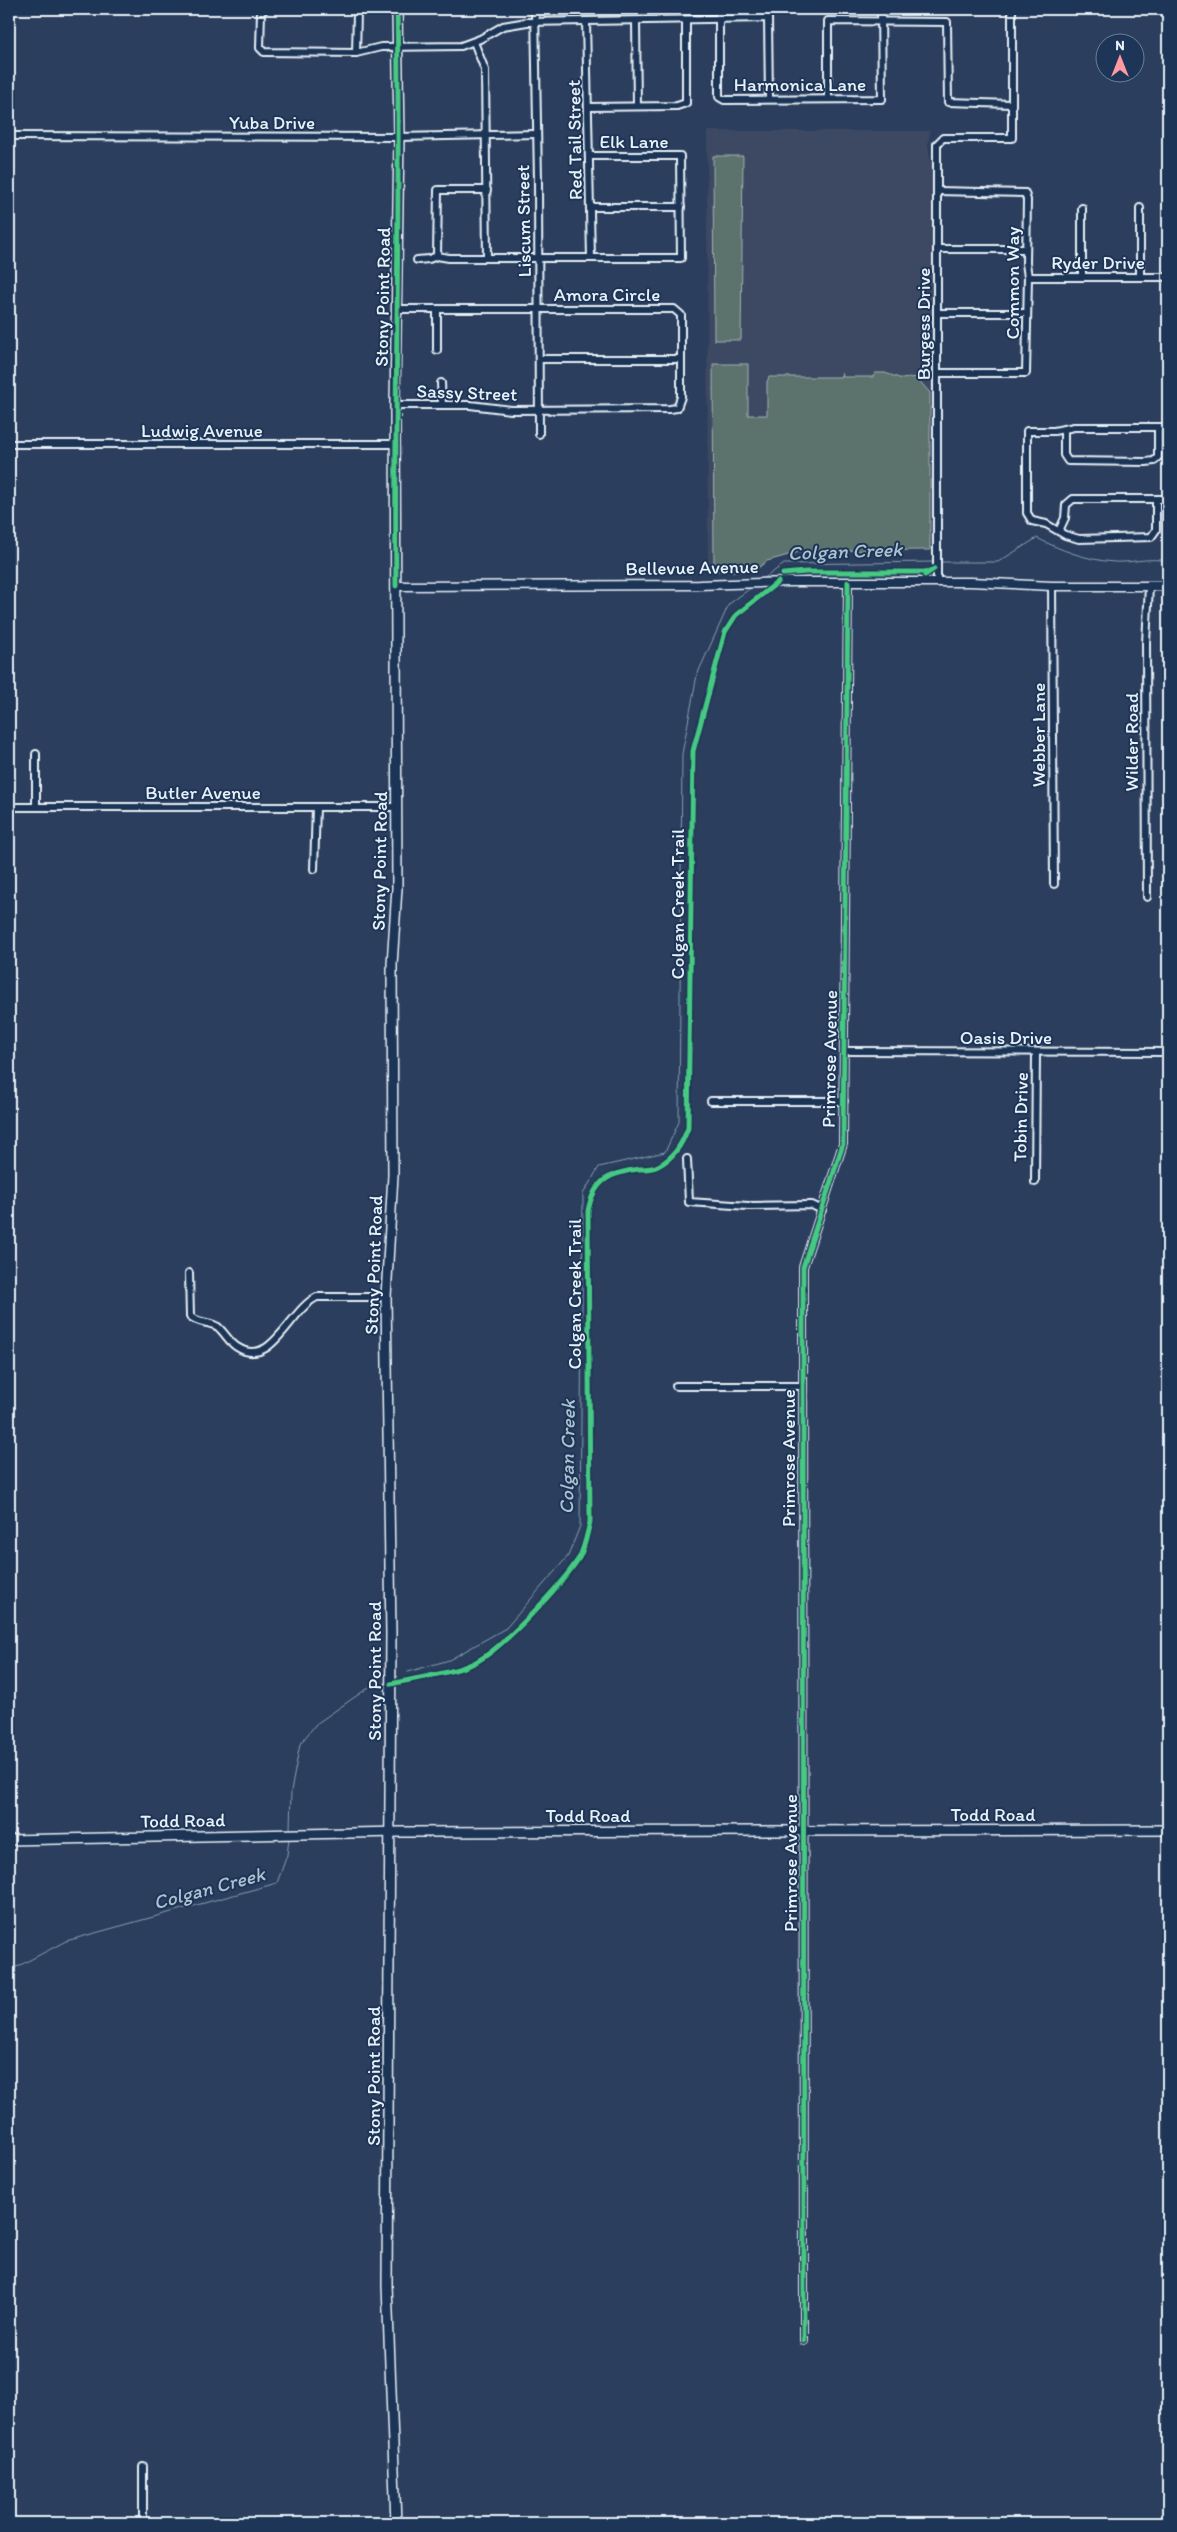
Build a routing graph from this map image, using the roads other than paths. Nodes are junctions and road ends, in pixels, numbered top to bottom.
1 (265, 9) edge
2 (353, 9) edge
3 (397, 9) edge
4 (535, 9) edge
5 (719, 9) edge
6 (881, 9) edge
7 (1012, 9) edge
8 (686, 20) junction
9 (719, 20) junction
10 (586, 21) junction
11 (636, 21) junction
12 (882, 21) junction
13 (535, 22) junction
14 (474, 42) junction
15 (398, 47) junction
16 (356, 53) junction
17 (769, 99) junction
18 (828, 99) junction
19 (1012, 104) junction
20 (637, 106) junction
21 (588, 107) junction
22 (485, 134) junction
23 (536, 134) junction
24 (9, 136) edge
25 (399, 137) junction
26 (589, 156) junction
27 (487, 190) junction
28 (938, 191) junction
29 (591, 207) junction
30 (681, 207) junction
31 (1082, 208) dead end
32 (1140, 208) dead end
33 (938, 249) junction
34 (1026, 249) junction
35 (436, 256) junction
36 (488, 258) junction
37 (539, 258) junction
38 (591, 258) junction
39 (417, 260) dead end
40 (1028, 277) junction
41 (1082, 277) junction
42 (1140, 277) junction
43 (1168, 277) edge
44 (398, 309) junction
45 (436, 309) junction
46 (539, 309) junction
47 (938, 313) junction
48 (1026, 313) junction
49 (437, 350) dead end
50 (539, 359) junction
51 (681, 359) junction
52 (938, 373) junction
53 (442, 382) dead end
54 (395, 405) junction
55 (442, 406) junction
56 (539, 409) junction
57 (1158, 427) junction
58 (1168, 427) edge
59 (1064, 429) junction
60 (539, 434) dead end
61 (9, 444) edge
62 (395, 444) junction
63 (1156, 499) junction
64 (1168, 499) edge
65 (1058, 531) junction
66 (848, 582) junction
67 (937, 582) junction
68 (396, 586) junction
69 (1052, 586) junction
70 (1149, 586) junction
71 (1168, 586) edge
72 (36, 754) dead end
73 (9, 807) edge
74 (36, 807) junction
75 (316, 807) junction
76 (397, 807) junction
77 (314, 870) dead end
78 (1054, 884) dead end
79 (1146, 897) dead end
80 (844, 1051) junction
81 (1168, 1052) edge
82 (1036, 1053) junction
83 (711, 1101) dead end
84 (844, 1102) junction
85 (687, 1159) dead end
86 (1034, 1182) dead end
87 (822, 1210) junction
88 (189, 1273) dead end
89 (386, 1297) junction
90 (676, 1386) dead end
91 (803, 1386) junction
92 (805, 1830) junction
93 (1168, 1830) edge
94 (389, 1832) junction
95 (9, 1840) edge
96 (804, 2341) dead end
97 (143, 2467) dead end
98 (143, 2523) edge
99 (396, 2523) edge

1 - 16 street
2 - 16 street
3 - 15 main road, Stony Point Road
4 - 13 street, Liscum Street
5 - 9 street
6 - 12 street
7 - 19 street
8 - 9 street
8 - 11 street
8 - 20 street
9 - 17 street, Harmonica Lane
9 - 17 street
10 - 11 street
10 - 13 street
10 - 21 street, Red Tail Street
11 - 20 street
12 - 18 street, Harmonica Lane
12 - 18 street
12 - 19 street
13 - 14 street
13 - 23 street, Liscum Street
14 - 15 street
14 - 22 street
15 - 16 street
15 - 25 main road, Stony Point Road
17 - 18 street, Harmonica Lane
19 - 28 street, Burgess Drive
20 - 21 street
21 - 26 street, Red Tail Street
22 - 23 street, Yuba Drive
22 - 25 street, Yuba Drive
22 - 27 street
23 - 37 street, Liscum Street
24 - 25 street, Yuba Drive
25 - 44 main road, Stony Point Road
26 - 29 street, Red Tail Street
26 - 30 street, Elk Lane
27 - 35 street
27 - 36 street
28 - 33 street, Burgess Drive
28 - 34 street, Common Way
29 - 30 street
29 - 38 street, Red Tail Street
30 - 38 street
31 - 41 street
32 - 42 street
33 - 34 street
33 - 47 street, Burgess Drive
34 - 40 street, Common Way
35 - 36 street
35 - 39 street
36 - 37 street
37 - 38 street
37 - 46 street, Liscum Street
40 - 41 street, Ryder Drive
40 - 48 street, Common Way
41 - 42 street, Ryder Drive
42 - 43 street, Ryder Drive
44 - 45 street, Amora Circle
44 - 54 main road, Stony Point Road
45 - 46 street, Amora Circle
45 - 49 street
46 - 50 street, Liscum Street
46 - 51 street, Amora Circle
47 - 48 street
47 - 52 street, Burgess Drive
48 - 52 street, Common Way
50 - 51 street
50 - 56 street, Liscum Street
51 - 56 street, Amora Circle
52 - 67 street, Burgess Drive
53 - 55 street
54 - 55 street, Sassy Street
54 - 62 main road, Stony Point Road
55 - 56 street, Sassy Street
56 - 60 street, Liscum Street
57 - 58 street
57 - 59 street
57 - 59 street
59 - 65 street
61 - 62 street, Ludwig Avenue
62 - 68 main road, Stony Point Road
63 - 64 street
63 - 65 street
63 - 65 street
66 - 67 street, Bellevue Avenue
66 - 68 street, Bellevue Avenue
66 - 80 street, Primrose Avenue
67 - 69 street, Bellevue Avenue
68 - 76 main road, Stony Point Road
69 - 70 street, Bellevue Avenue
69 - 78 street, Webber Lane
70 - 71 street, Bellevue Avenue
70 - 79 street, Wilder Road
72 - 74 street
73 - 74 street, Butler Avenue
74 - 75 street, Butler Avenue
75 - 76 street, Butler Avenue
75 - 77 street
76 - 89 main road, Stony Point Road
80 - 82 street, Oasis Drive
80 - 84 street, Primrose Avenue
81 - 82 street, Oasis Drive
82 - 86 street, Tobin Drive
83 - 84 street
84 - 87 street, Primrose Avenue
85 - 87 street
87 - 91 street, Primrose Avenue
88 - 89 street
89 - 94 main road, Stony Point Road
90 - 91 street
91 - 92 street, Primrose Avenue
92 - 93 main road, Todd Road
92 - 94 main road, Todd Road
92 - 96 street, Primrose Avenue
94 - 95 main road, Todd Road
94 - 99 main road, Stony Point Road
97 - 98 street

